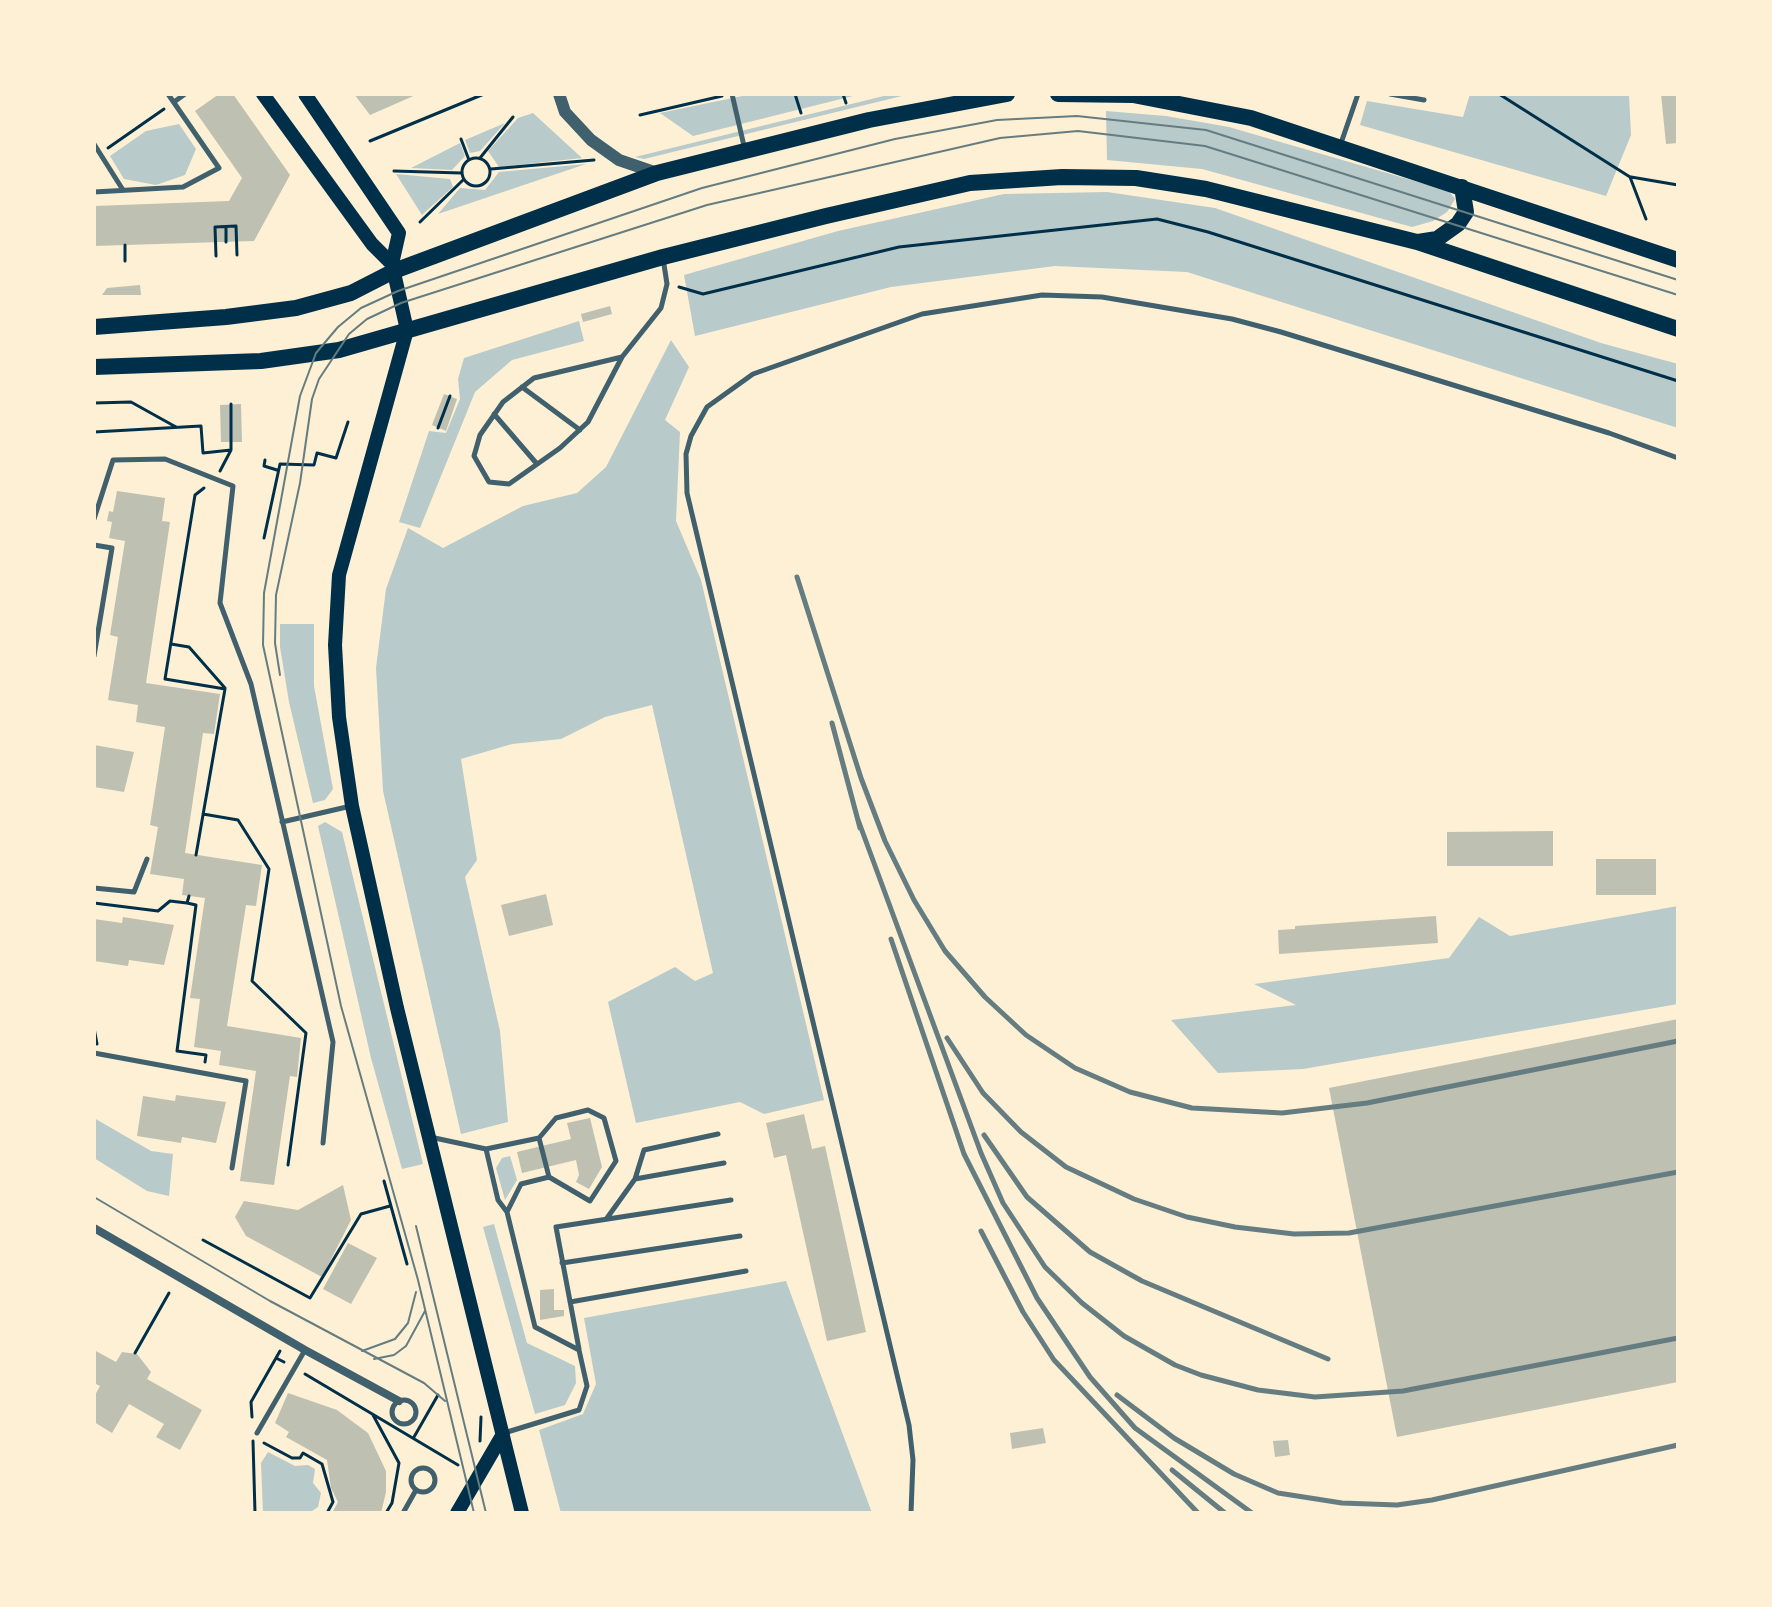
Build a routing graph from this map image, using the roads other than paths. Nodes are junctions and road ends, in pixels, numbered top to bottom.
1 (168, 94) edge
2 (185, 94) edge
3 (263, 94) edge
4 (305, 94) edge
5 (559, 94) edge
6 (732, 94) edge
7 (1007, 94) edge
8 (1058, 94) edge
9 (1134, 94) edge
10 (1358, 94) edge
11 (1390, 94) edge
12 (1424, 100) dead end
13 (174, 102) junction
14 (94, 144) edge
15 (1339, 146) junction
16 (745, 151) junction
17 (657, 173) junction
18 (1462, 187) junction
19 (124, 190) junction
20 (94, 192) edge
21 (1417, 242) junction
22 (663, 257) junction
23 (1678, 260) edge
24 (393, 267) junction
25 (94, 327) edge
26 (1678, 329) edge
27 (407, 330) junction
28 (622, 357) junction
29 (94, 367) edge
30 (522, 387) junction
31 (494, 414) junction
32 (580, 430) junction
33 (1678, 458) edge
34 (537, 464) junction
35 (94, 519) edge
36 (94, 545) edge
37 (94, 656) edge
38 (352, 806) junction
39 (282, 822) junction
40 (147, 859) dead end
41 (94, 888) edge
42 (94, 1053) edge
43 (718, 1134) dead end
44 (430, 1137) junction
45 (539, 1138) junction
46 (323, 1143) dead end
47 (486, 1149) junction
48 (724, 1163) dead end
49 (232, 1168) dead end
50 (549, 1177) junction
51 (635, 1179) junction
52 (731, 1200) dead end
53 (507, 1212) junction
54 (607, 1219) junction
55 (94, 1228) edge
56 (740, 1236) dead end
57 (562, 1263) junction
58 (746, 1271) dead end
59 (570, 1302) junction
60 (305, 1350) junction
61 (579, 1350) junction
62 (399, 1401) junction
63 (255, 1432) road end
64 (503, 1434) junction
65 (416, 1490) junction
66 (519, 1497) junction
67 (403, 1513) edge
68 (457, 1513) edge
69 (510, 1513) edge
70 (522, 1513) edge
71 (911, 1513) edge

1 - 13 lane
2 - 13 lane
3 - 24 main road
4 - 24 main road
5 - 17 street
6 - 16 lane
7 - 16 main road
8 - 9 main road
9 - 15 main road
10 - 15 lane
11 - 12 lane
13 - 19 lane
14 - 19 lane
15 - 18 main road
16 - 17 main road
17 - 24 main road
18 - 21 main road
18 - 23 main road
19 - 20 lane
21 - 22 main road
21 - 26 main road
22 - 27 main road
22 - 28 lane
24 - 25 main road
24 - 27 main road
27 - 29 main road
27 - 38 main road
28 - 30 lane
28 - 32 lane
30 - 31 lane
30 - 32 lane
31 - 34 lane
31 - 34 lane
32 - 34 lane
33 - 71 lane
35 - 39 lane
36 - 37 lane
38 - 39 lane
38 - 44 main road
39 - 46 lane
40 - 41 lane
42 - 49 lane
43 - 51 lane
44 - 47 lane
44 - 64 main road
45 - 47 lane
45 - 50 lane
45 - 50 lane
47 - 53 lane
48 - 51 lane
50 - 53 lane
51 - 54 lane
52 - 54 lane
53 - 61 lane
54 - 57 lane
55 - 60 street
56 - 57 lane
57 - 59 lane
58 - 59 lane
59 - 61 lane
60 - 62 street
60 - 63 lane
61 - 64 lane
62 - 62 lane
64 - 66 main road
64 - 68 main road
65 - 65 lane
65 - 67 lane
66 - 69 main road
66 - 70 main road

